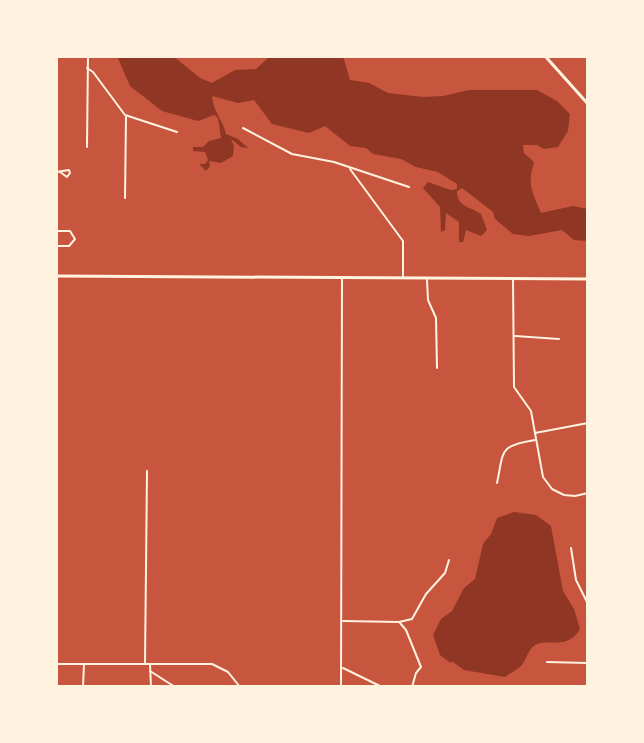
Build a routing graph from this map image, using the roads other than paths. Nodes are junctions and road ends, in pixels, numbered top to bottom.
1 (88, 56) edge
2 (545, 56) edge
3 (87, 68) junction
4 (588, 104) edge
5 (127, 116) junction
6 (243, 128) dead end
7 (177, 132) dead end
8 (87, 147) dead end
9 (351, 168) junction
10 (409, 187) dead end
11 (125, 198) dead end
12 (56, 231) edge
13 (56, 246) edge
14 (56, 276) edge
15 (342, 278) junction
16 (403, 278) junction
17 (513, 278) junction
18 (427, 279) junction
19 (588, 279) edge
20 (514, 336) junction
21 (559, 339) dead end
22 (437, 368) dead end
23 (588, 423) edge
24 (535, 433) junction
25 (536, 439) junction
26 (147, 471) dead end
27 (497, 483) dead end
28 (588, 493) edge
29 (571, 548) dead end
30 (449, 560) dead end
31 (588, 604) edge
32 (342, 621) junction
33 (399, 622) junction
34 (547, 662) dead end
35 (588, 663) edge
36 (56, 664) edge
37 (84, 664) junction
38 (145, 664) junction
39 (150, 664) junction
40 (342, 667) junction
41 (150, 671) junction
42 (83, 687) edge
43 (151, 687) edge
44 (175, 687) edge
45 (240, 687) edge
46 (341, 687) edge
47 (382, 687) edge
48 (412, 687) edge

1 - 3 street
2 - 4 street
3 - 5 street
3 - 8 street
5 - 7 street
5 - 11 street
6 - 9 street
9 - 10 street
9 - 16 street
12 - 13 street
14 - 15 street
15 - 16 street
15 - 32 street
16 - 18 street
17 - 18 street
17 - 19 street
17 - 20 street
18 - 22 street
20 - 21 street
20 - 24 street
23 - 24 street
24 - 25 street
25 - 27 street
25 - 28 street
26 - 38 street
29 - 31 street
30 - 33 street
32 - 33 street
32 - 40 street
33 - 48 street
34 - 35 street
36 - 37 street
37 - 38 street
37 - 42 street
38 - 39 street
39 - 41 street
39 - 45 street
40 - 46 street
40 - 47 street
41 - 43 street
41 - 44 street

